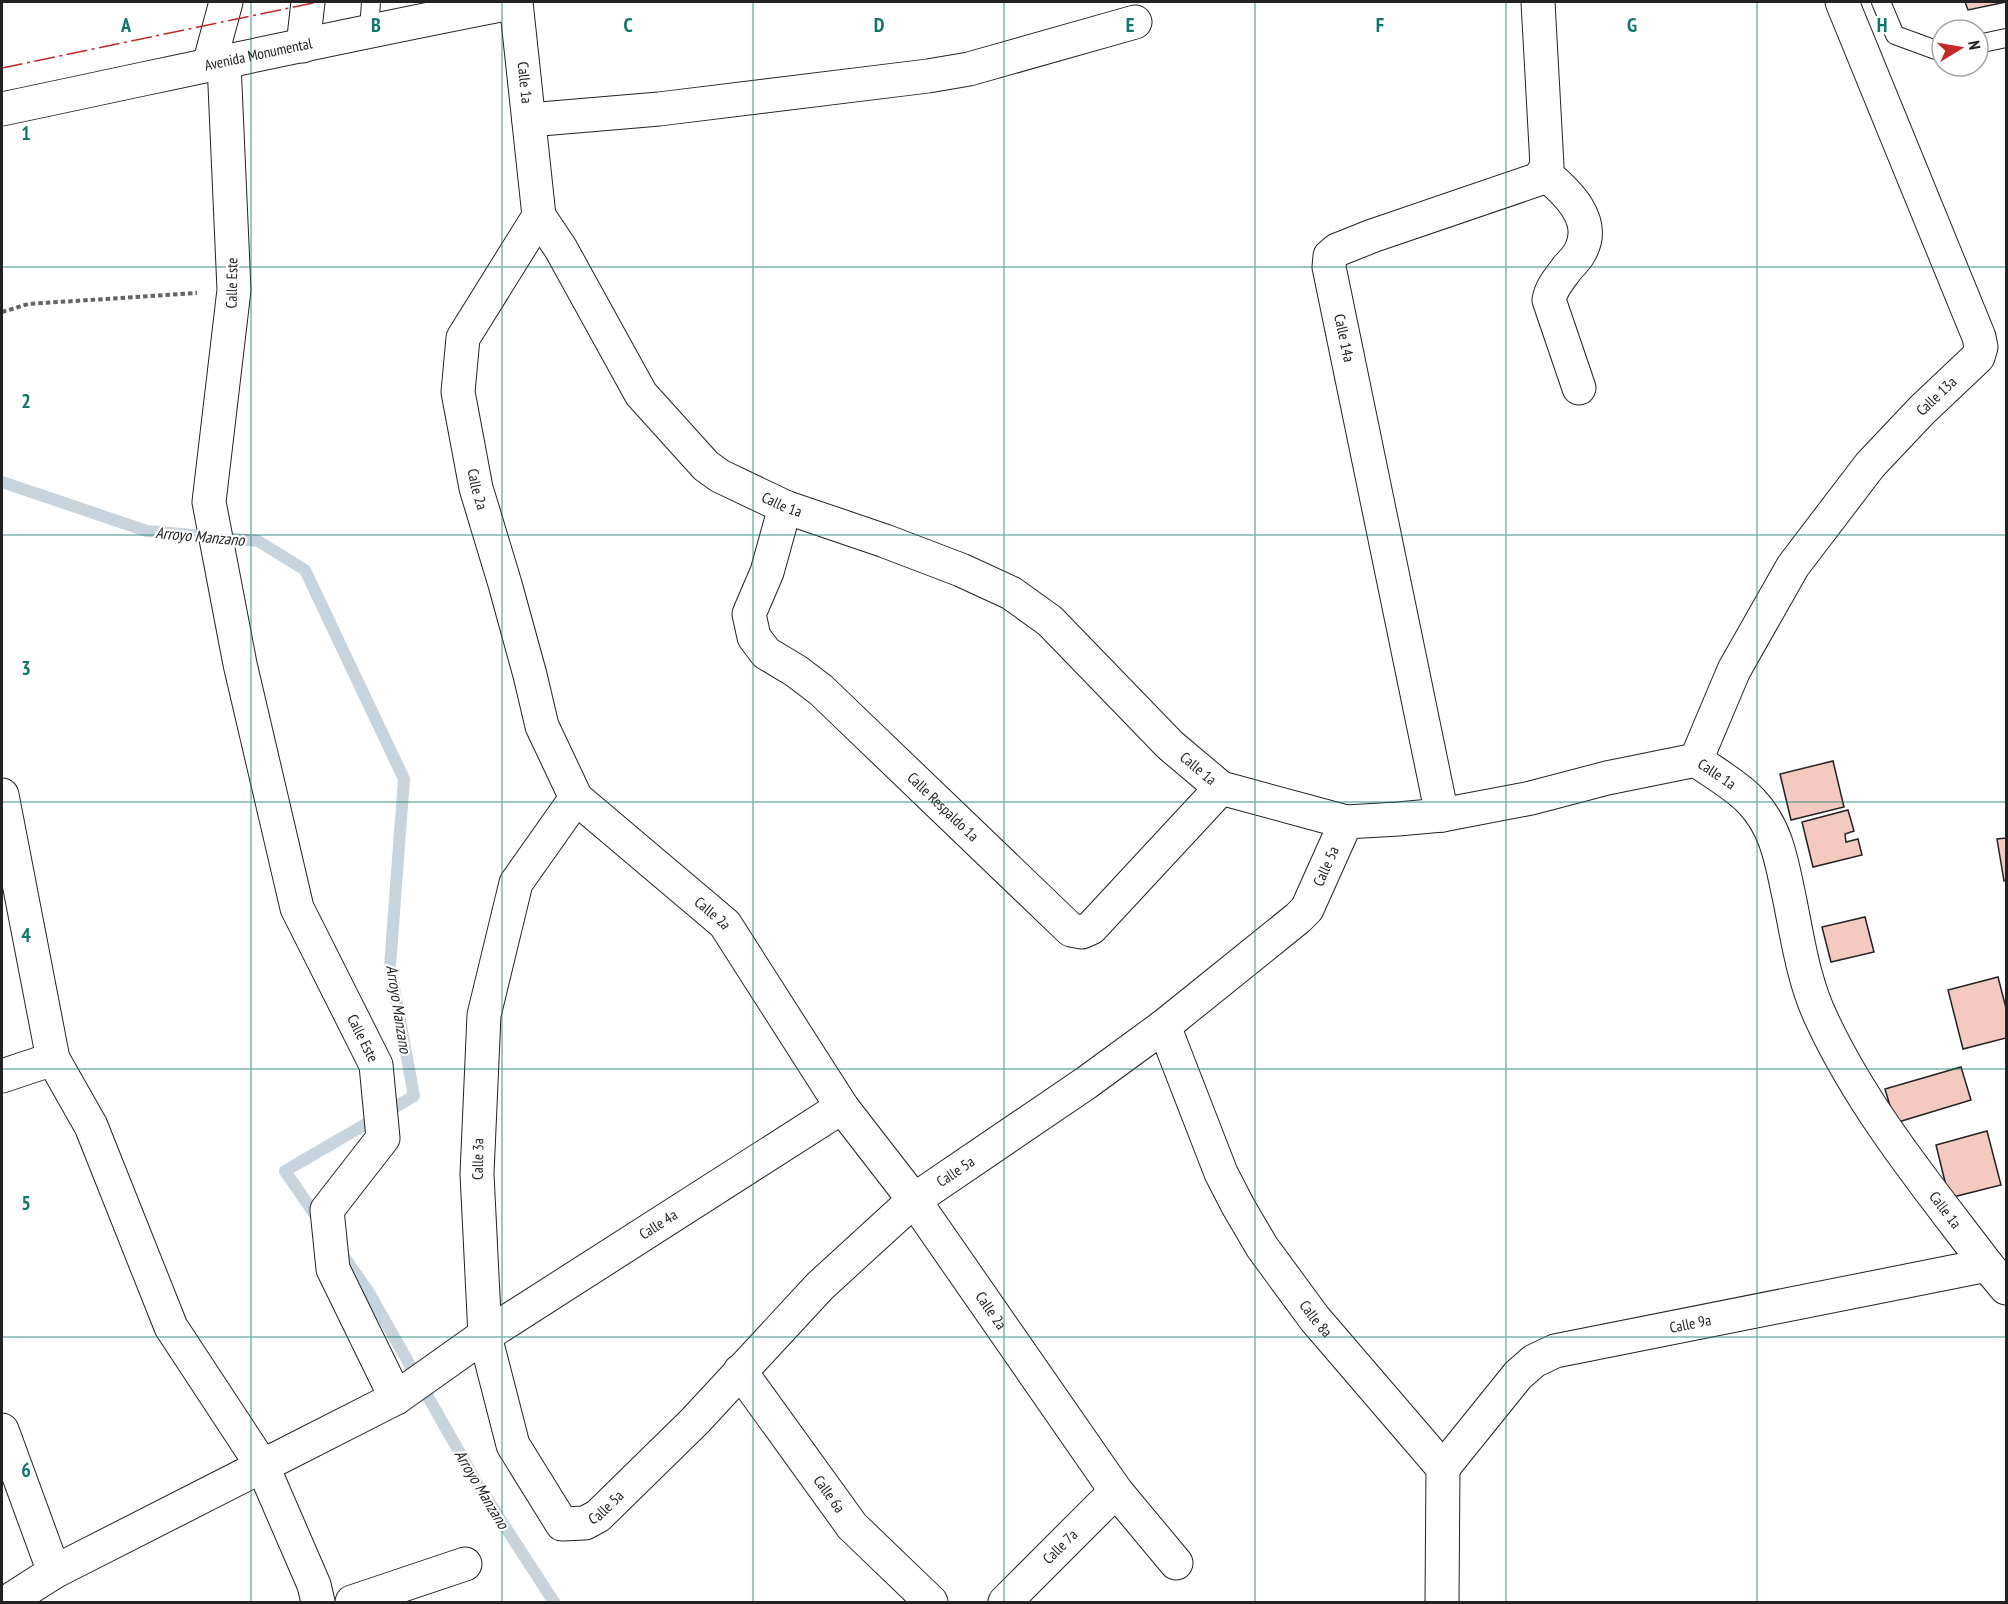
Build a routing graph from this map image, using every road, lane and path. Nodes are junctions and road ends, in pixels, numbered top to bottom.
1 (226, 2) edge
2 (308, 2) edge
3 (516, 2) edge
4 (1538, 2) edge
5 (1842, 2) edge
6 (1881, 2) edge
7 (370, 16) edge
8 (1135, 22) dead end
9 (2007, 38) edge
10 (1990, 42) edge
11 (303, 46) junction
12 (1930, 48) edge
13 (216, 64) junction
14 (2, 109) edge
15 (529, 120) junction
16 (1544, 173) junction
17 (539, 216) junction
18 (234, 291) junction
19 (2, 312) edge
20 (1580, 388) dead end
21 (785, 507) junction
22 (1696, 760) junction
23 (1221, 788) junction
24 (2, 795) edge
25 (576, 798) junction
26 (1442, 815) junction
27 (1346, 822) junction
28 (1164, 1026) junction
29 (53, 1059) junction
30 (2, 1076) edge
31 (842, 1107) junction
32 (914, 1200) junction
33 (1997, 1277) edge
34 (480, 1339) junction
35 (740, 1371) junction
36 (402, 1395) junction
37 (2, 1431) edge
38 (263, 1467) junction
39 (1443, 1468) junction
40 (1116, 1491) junction
41 (562, 1524) joint
42 (465, 1563) dead end
43 (1176, 1563) dead end
44 (54, 1572) junction
45 (7, 1602) edge
46 (318, 1602) edge
47 (352, 1602) edge
48 (931, 1602) edge
49 (1005, 1602) edge
50 (1442, 1602) edge

1 - 13 street, Calle Este
2 - 11 street
3 - 7 street, Avenida Monumental
3 - 15 street, Calle 1a
4 - 16 street
5 - 22 street, Calle 13a
6 - 12 lane
7 - 11 street, Avenida Monumental
8 - 15 street
9 - 10 lane
11 - 13 street, Avenida Monumental
13 - 14 street, Avenida Monumental
13 - 18 street, Calle Este
15 - 17 street, Calle 1a
16 - 20 street
16 - 26 street, Calle 14a
17 - 21 street, Calle 1a
17 - 25 street, Calle 2a
18 - 19 path
18 - 36 street, Calle Este
21 - 23 street, Calle 1a
21 - 23 street, Calle Respaldo 1a
22 - 26 street, Calle 1a
22 - 33 street, Calle 1a
23 - 27 street, Calle 1a
24 - 29 street
25 - 31 street, Calle 2a
25 - 34 street, Calle 3a
26 - 27 street, Calle 1a
27 - 28 street, Calle 5a
28 - 32 street, Calle 5a
28 - 39 street, Calle 8a
29 - 30 street
29 - 38 street
31 - 32 street, Calle 2a
31 - 34 street, Calle 4a
32 - 35 street, Calle 5a
32 - 40 street, Calle 2a
33 - 39 street, Calle 9a
34 - 36 street, Calle 4a
34 - 41 street, Calle 3a
35 - 41 street, Calle 5a
35 - 48 street, Calle 6a
36 - 38 street, Calle 4a
37 - 44 street
38 - 44 street, Calle 4a
38 - 46 street
39 - 50 street
40 - 43 street, Calle 2a
40 - 49 street, Calle 7a
42 - 47 street
44 - 45 street, Calle 4a

